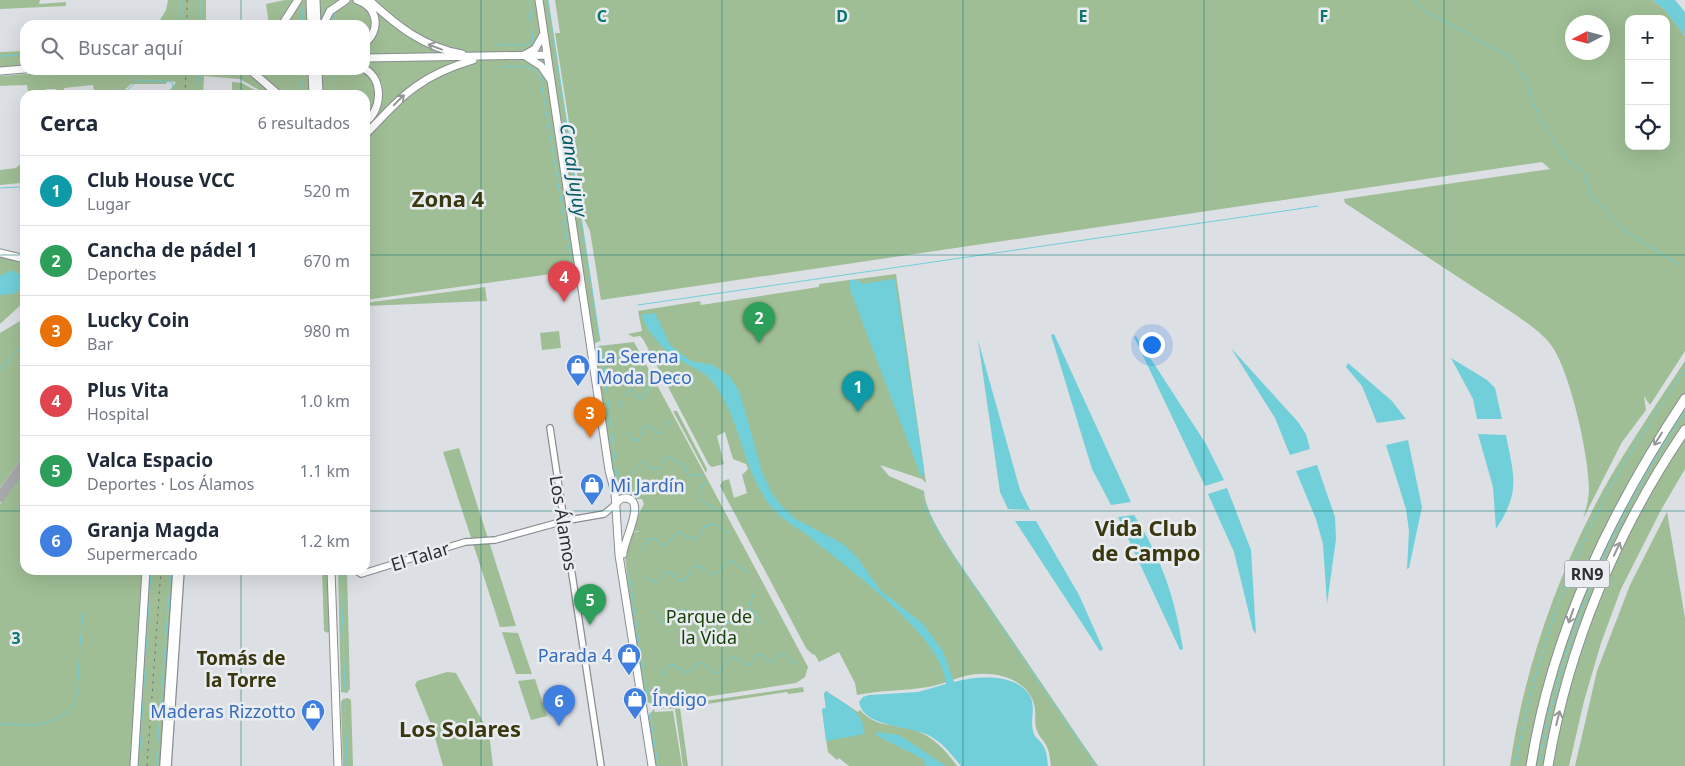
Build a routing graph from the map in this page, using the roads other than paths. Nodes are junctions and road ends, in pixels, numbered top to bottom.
1 (298, 0) edge
2 (310, 0) edge
3 (316, 0) edge
4 (346, 0) edge
5 (357, 0) edge
6 (369, 0) edge
7 (539, 0) edge
8 (285, 20) edge
9 (310, 20) edge
10 (317, 20) edge
11 (325, 20) edge
12 (544, 33) junction
13 (370, 37) edge
14 (547, 54) junction
15 (523, 55) junction
16 (482, 57) junction
17 (370, 58) edge
18 (20, 70) edge
19 (0, 71) edge
20 (256, 75) edge
21 (316, 75) edge
22 (316, 75) edge
23 (317, 75) edge
24 (370, 75) edge
25 (551, 80) junction
26 (273, 90) edge
27 (314, 90) edge
28 (318, 90) edge
29 (322, 90) edge
30 (370, 118) edge
31 (370, 130) edge
32 (0, 253) edge
33 (20, 258) edge
34 (1685, 399) edge
35 (550, 428) dead end
36 (1685, 430) edge
37 (612, 482) junction
38 (627, 499) junction
39 (615, 505) junction
40 (604, 514) junction
41 (615, 518) junction
42 (564, 521) junction
43 (632, 522) junction
44 (622, 564) junction
45 (370, 571) edge
46 (146, 575) edge
47 (176, 575) edge
48 (181, 575) edge
49 (331, 575) edge
50 (134, 766) edge
51 (163, 766) edge
52 (168, 766) edge
53 (338, 766) edge
54 (601, 766) edge
55 (652, 766) edge
56 (1530, 766) edge
57 (1548, 766) edge

1 - 8 main road
2 - 9 main road
3 - 10 main road
4 - 11 main road
5 - 13 main road
16 -> 6 main road
7 - 12 main road
12 - 14 main road
12 - 15 main road
14 - 15 main road
14 - 25 main road
15 - 16 main road
15 - 25 main road
16 - 17 main road
31 -> 16 main road
18 - 19 main road
20 - 26 main road
21 - 27 main road
22 - 28 main road
23 - 29 main road
24 - 30 main road
25 - 37 main road
32 - 33 main road
34 -> 56 highway, RN9
35 - 42 street, Los Álamos
57 -> 36 highway, RN9
37 - 38 main road
37 - 39 main road
38 - 39 main road
38 - 43 main road
39 - 40 street
39 - 41 main road
40 - 41 street
40 - 42 street, El Talar
41 - 43 main road
41 - 44 main road
42 - 45 street, El Talar
42 - 54 street, Los Álamos
43 - 44 main road
44 - 55 main road
46 - 50 main road
47 - 51 street
48 - 52 street
49 - 53 main road

